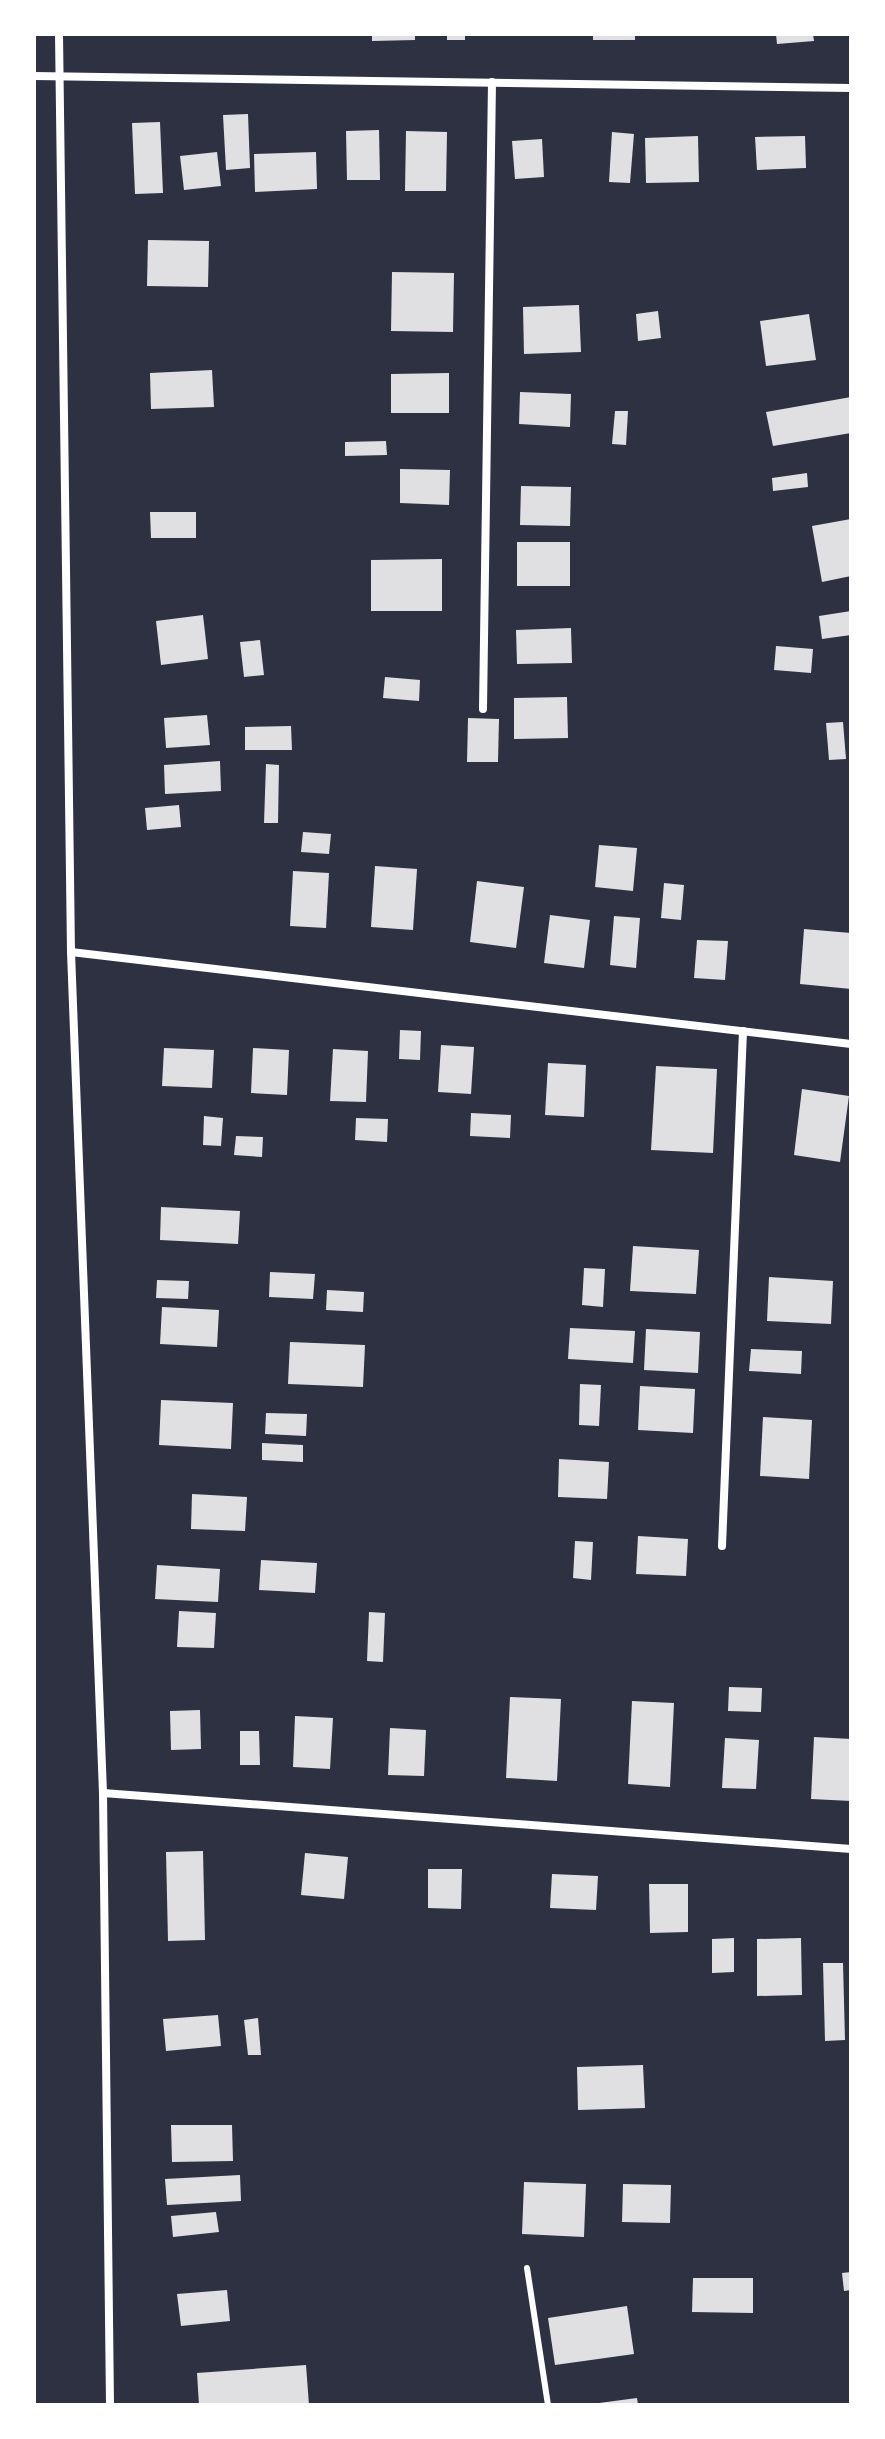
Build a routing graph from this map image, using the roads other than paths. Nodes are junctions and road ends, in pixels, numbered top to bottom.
1 (59, 34) edge
2 (34, 76) edge
3 (61, 76) junction
4 (492, 82) junction
5 (851, 88) edge
6 (483, 709) dead end
7 (71, 952) junction
8 (743, 1031) junction
9 (851, 1044) edge
10 (722, 1546) dead end
11 (103, 1793) junction
12 (851, 1849) edge
13 (527, 2268) dead end
14 (110, 2405) edge
15 (548, 2405) edge

1 - 3 street
2 - 3 street
3 - 4 street
3 - 7 street
4 - 5 street
4 - 6 street
7 - 8 street
7 - 11 street
8 - 9 street
8 - 10 street
11 - 12 street
11 - 14 street
13 - 15 lane

